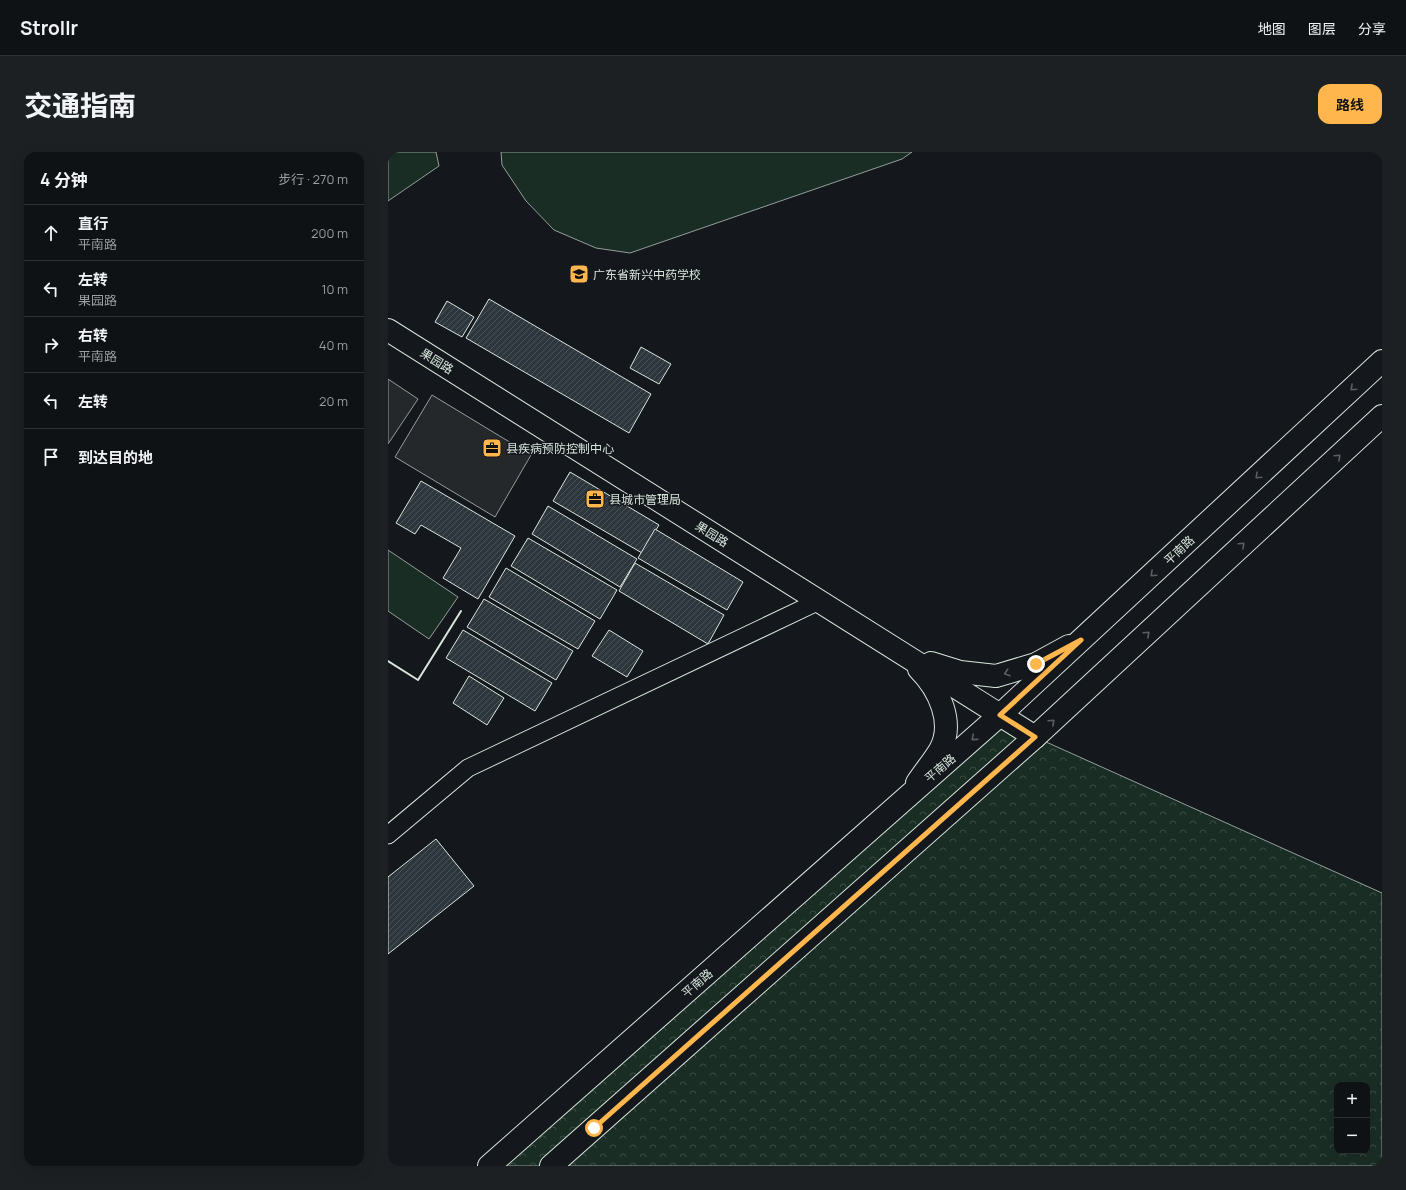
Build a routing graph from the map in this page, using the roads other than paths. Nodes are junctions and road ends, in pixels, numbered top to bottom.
1 (388, 330) edge
2 (1382, 361) edge
3 (1382, 416) edge
4 (819, 601) junction
5 (1081, 640) junction
6 (906, 656) junction
7 (1000, 715) junction
8 (1035, 737) junction
9 (908, 797) junction
10 (388, 835) edge
11 (489, 1166) edge
12 (551, 1166) edge

1 - 4 main road, 果园路
2 -> 5 main road, 平南路
8 -> 3 main road
4 - 6 main road, 果园路
4 - 10 street
5 -> 6 main road
5 - 7 main road, 平南路
6 - 7 main road, 果园路
6 - 9 main road
7 - 8 main road, 果园路
7 -> 9 main road, 平南路
8 - 12 main road
9 - 11 main road, 平南路

